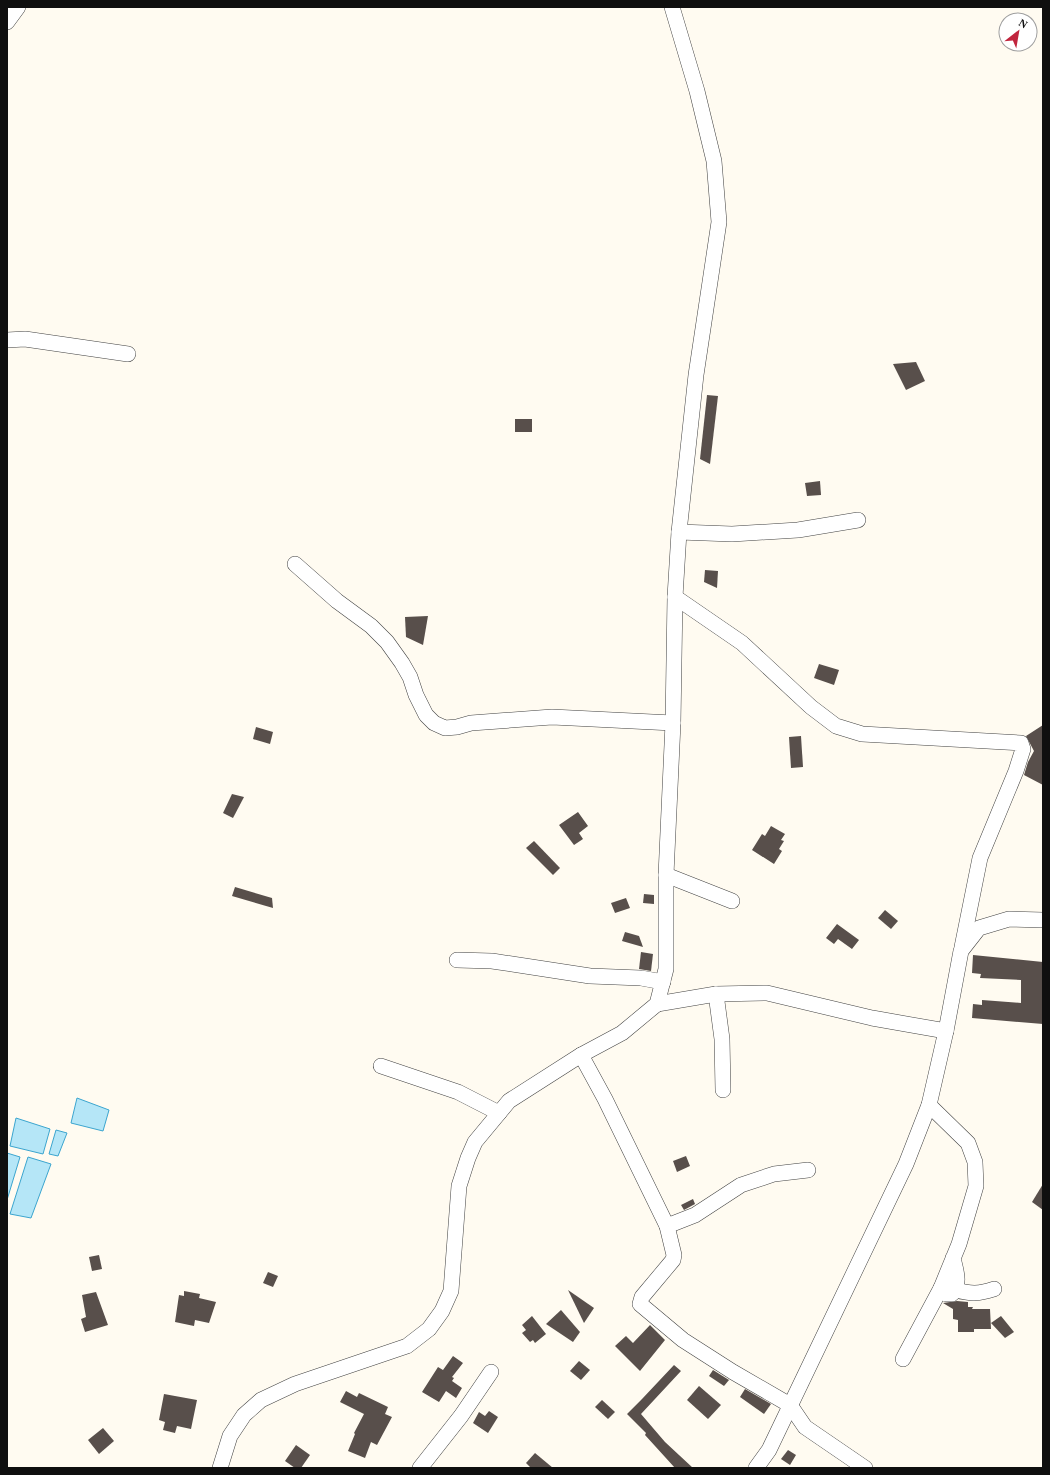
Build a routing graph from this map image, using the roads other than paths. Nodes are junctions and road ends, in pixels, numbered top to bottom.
1 (18, 7) edge
2 (672, 7) edge
3 (7, 22) edge
4 (7, 340) edge
5 (128, 354) dead end
6 (858, 520) dead end
7 (679, 532) junction
8 (295, 564) dead end
9 (674, 597) junction
10 (673, 723) junction
11 (666, 875) junction
12 (732, 901) dead end
13 (1043, 920) edge
14 (961, 951) junction
15 (456, 960) dead end
16 (663, 982) junction
17 (716, 994) junction
18 (657, 1004) junction
19 (946, 1031) junction
20 (580, 1055) junction
21 (381, 1066) dead end
22 (723, 1090) dead end
23 (929, 1105) junction
24 (498, 1113) junction
25 (808, 1170) dead end
26 (667, 1226) junction
27 (948, 1289) junction
28 (994, 1289) dead end
29 (903, 1359) dead end
30 (491, 1372) dead end
31 (790, 1405) junction
32 (220, 1468) edge
33 (420, 1468) edge
34 (756, 1468) edge
35 (865, 1468) edge

1 - 3 street
2 - 7 street
4 - 5 street
6 - 7 street
7 - 9 street
8 - 10 street
9 - 10 street
9 - 14 street
10 - 11 street
11 - 12 street
11 - 16 street
13 - 14 street
14 - 19 street
15 - 16 street
16 - 18 street
17 - 18 street
17 - 19 street
17 - 22 street
18 - 20 street
19 - 23 street
20 - 24 street
20 - 26 street
21 - 24 street
23 - 27 street
23 - 31 street
24 - 32 street
25 - 26 street
26 - 31 street
27 - 28 street
27 - 29 street
30 - 33 street
31 - 34 street
31 - 35 street

